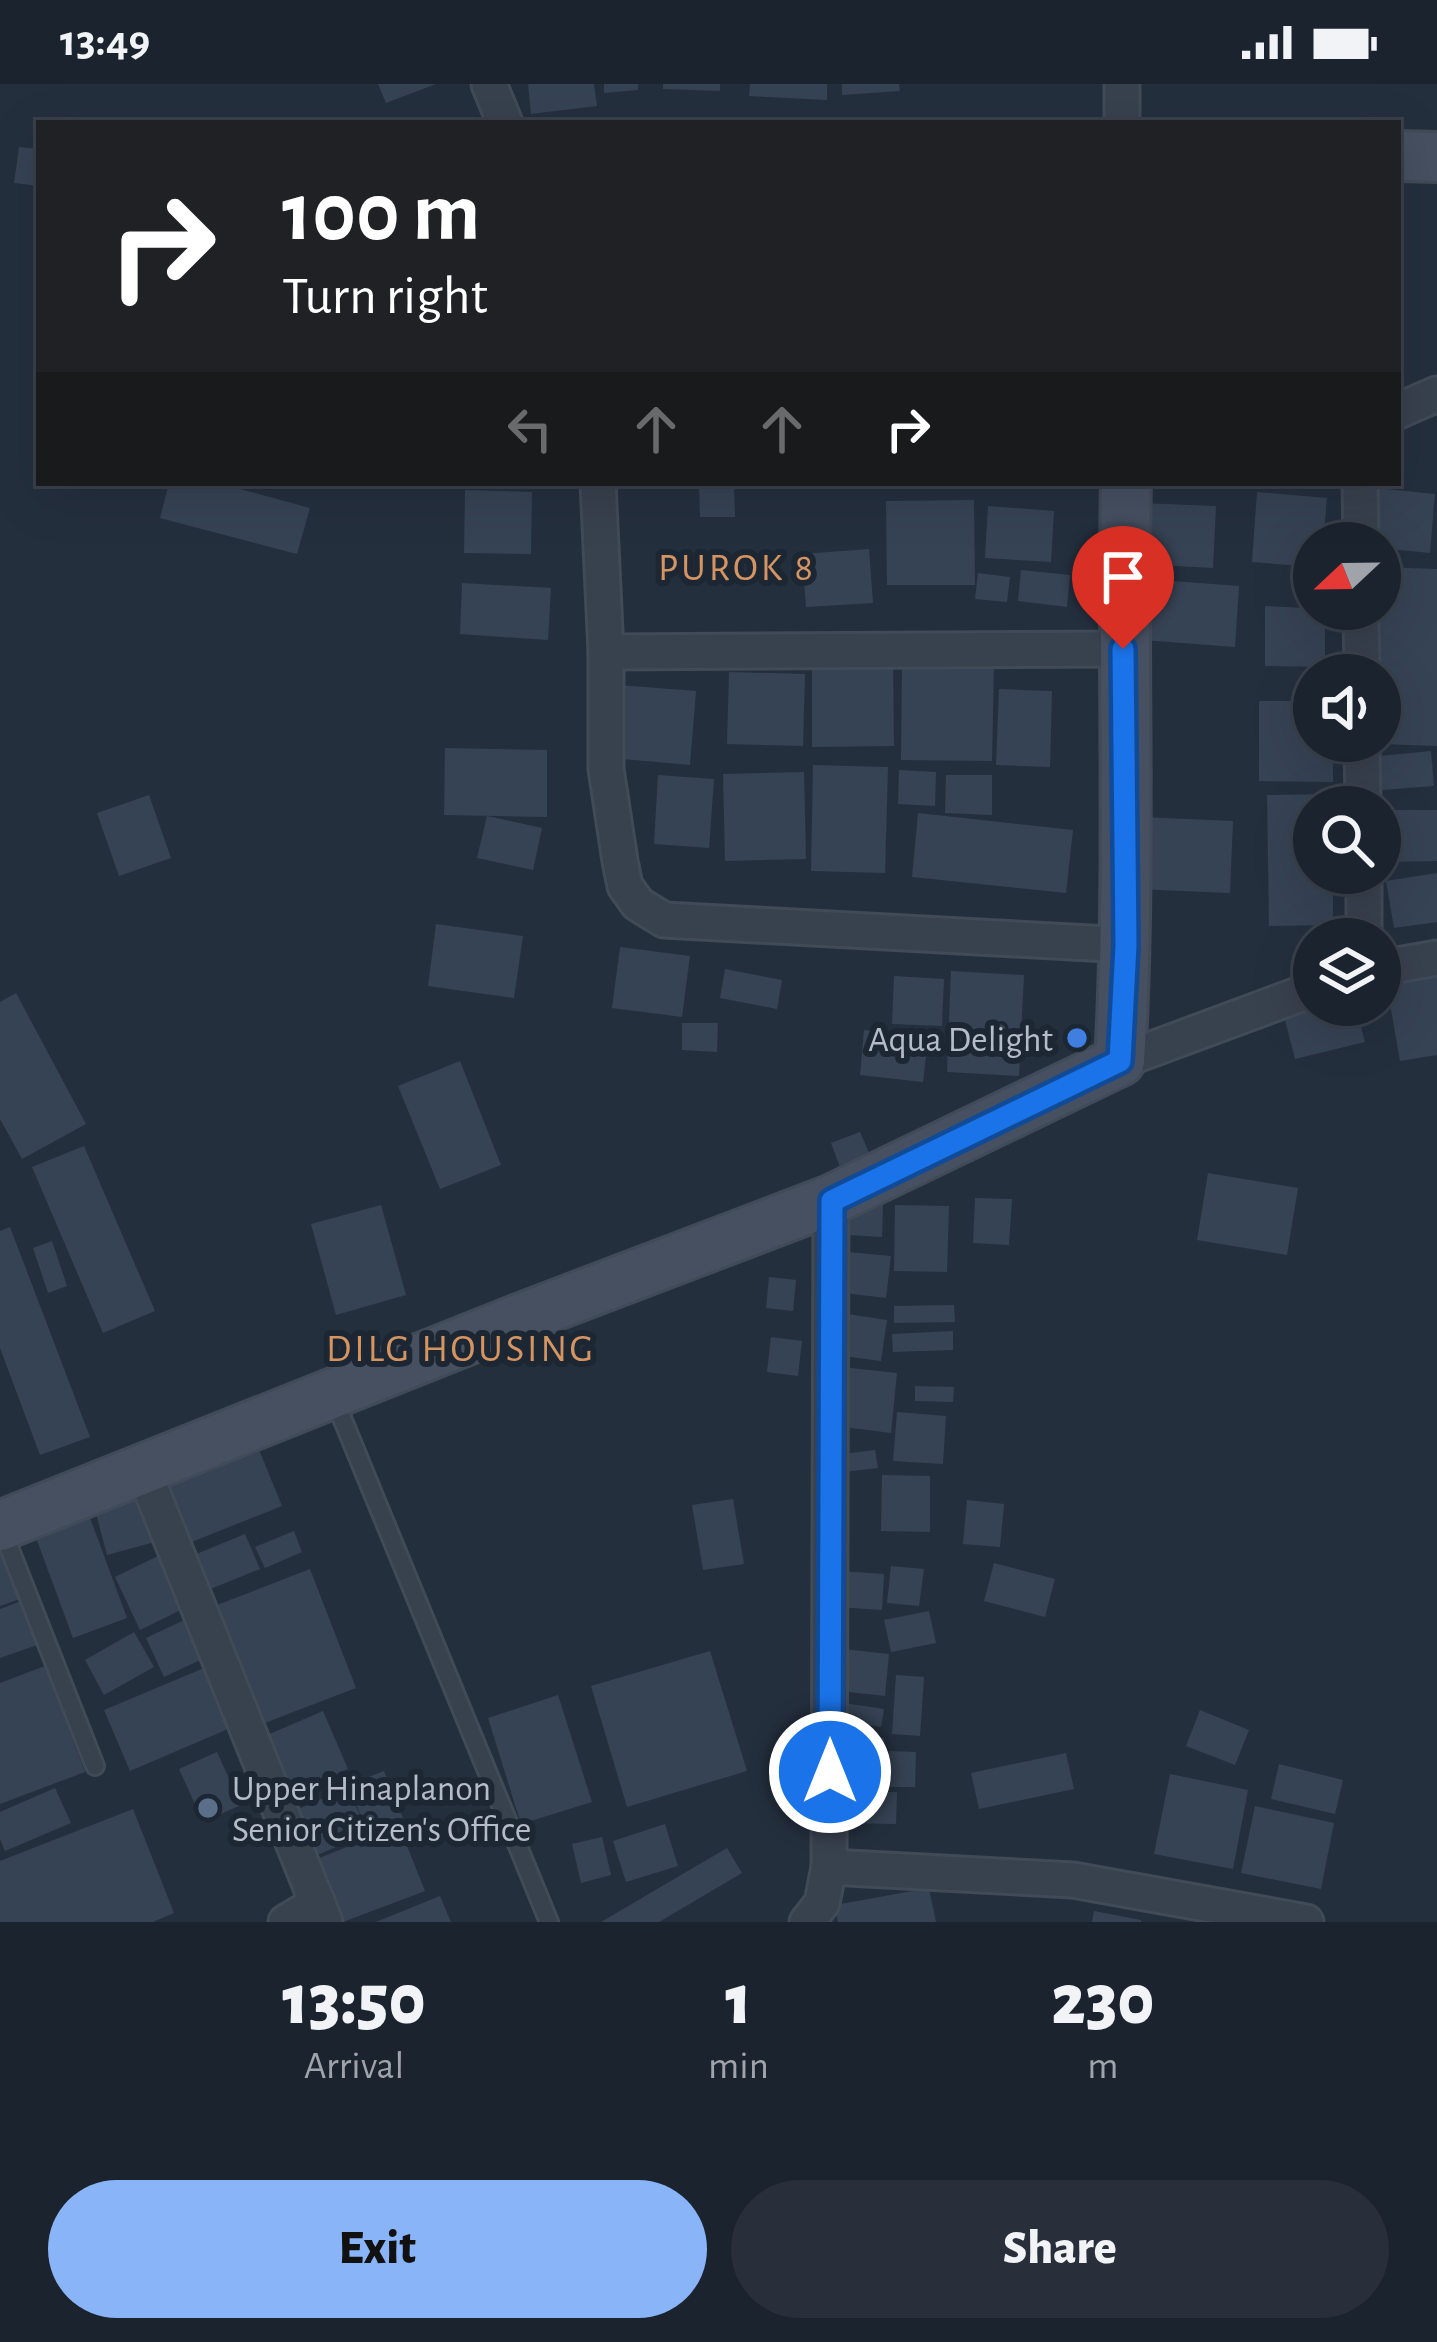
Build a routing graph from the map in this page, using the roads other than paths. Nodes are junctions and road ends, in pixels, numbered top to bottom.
1 (489, 84) edge
2 (1122, 84) edge
3 (504, 120) edge
4 (1122, 120) edge
5 (1401, 156) edge
6 (1437, 157) edge
7 (1437, 394) edge
8 (1401, 410) edge
9 (598, 486) edge
10 (1126, 486) edge
11 (1360, 486) edge
12 (1361, 522) edge
13 (1123, 649) junction
14 (606, 652) junction
15 (1126, 945) junction
16 (1437, 958) edge
17 (1401, 964) edge
18 (1293, 997) edge
19 (1120, 1061) junction
20 (832, 1201) junction
21 (332, 1392) junction
22 (142, 1467) junction
23 (1, 1526) edge
24 (95, 1766) dead end
25 (829, 1867) junction
26 (322, 1912) edge
27 (286, 1922) edge
28 (549, 1922) edge
29 (807, 1922) edge
30 (1306, 1922) edge

1 - 3 street
2 - 4 street
5 - 6 street
7 - 8 street
9 - 14 street
10 - 13 street
11 - 12 street
13 - 14 street
13 - 15 street
14 - 15 street
15 - 19 street
16 - 17 street
18 - 19 street
19 - 20 street
20 - 21 street
20 - 25 street
21 - 22 street
21 - 28 lane
22 - 23 street
22 - 26 street
23 - 24 lane
25 - 29 street
25 - 30 street
26 - 27 street

